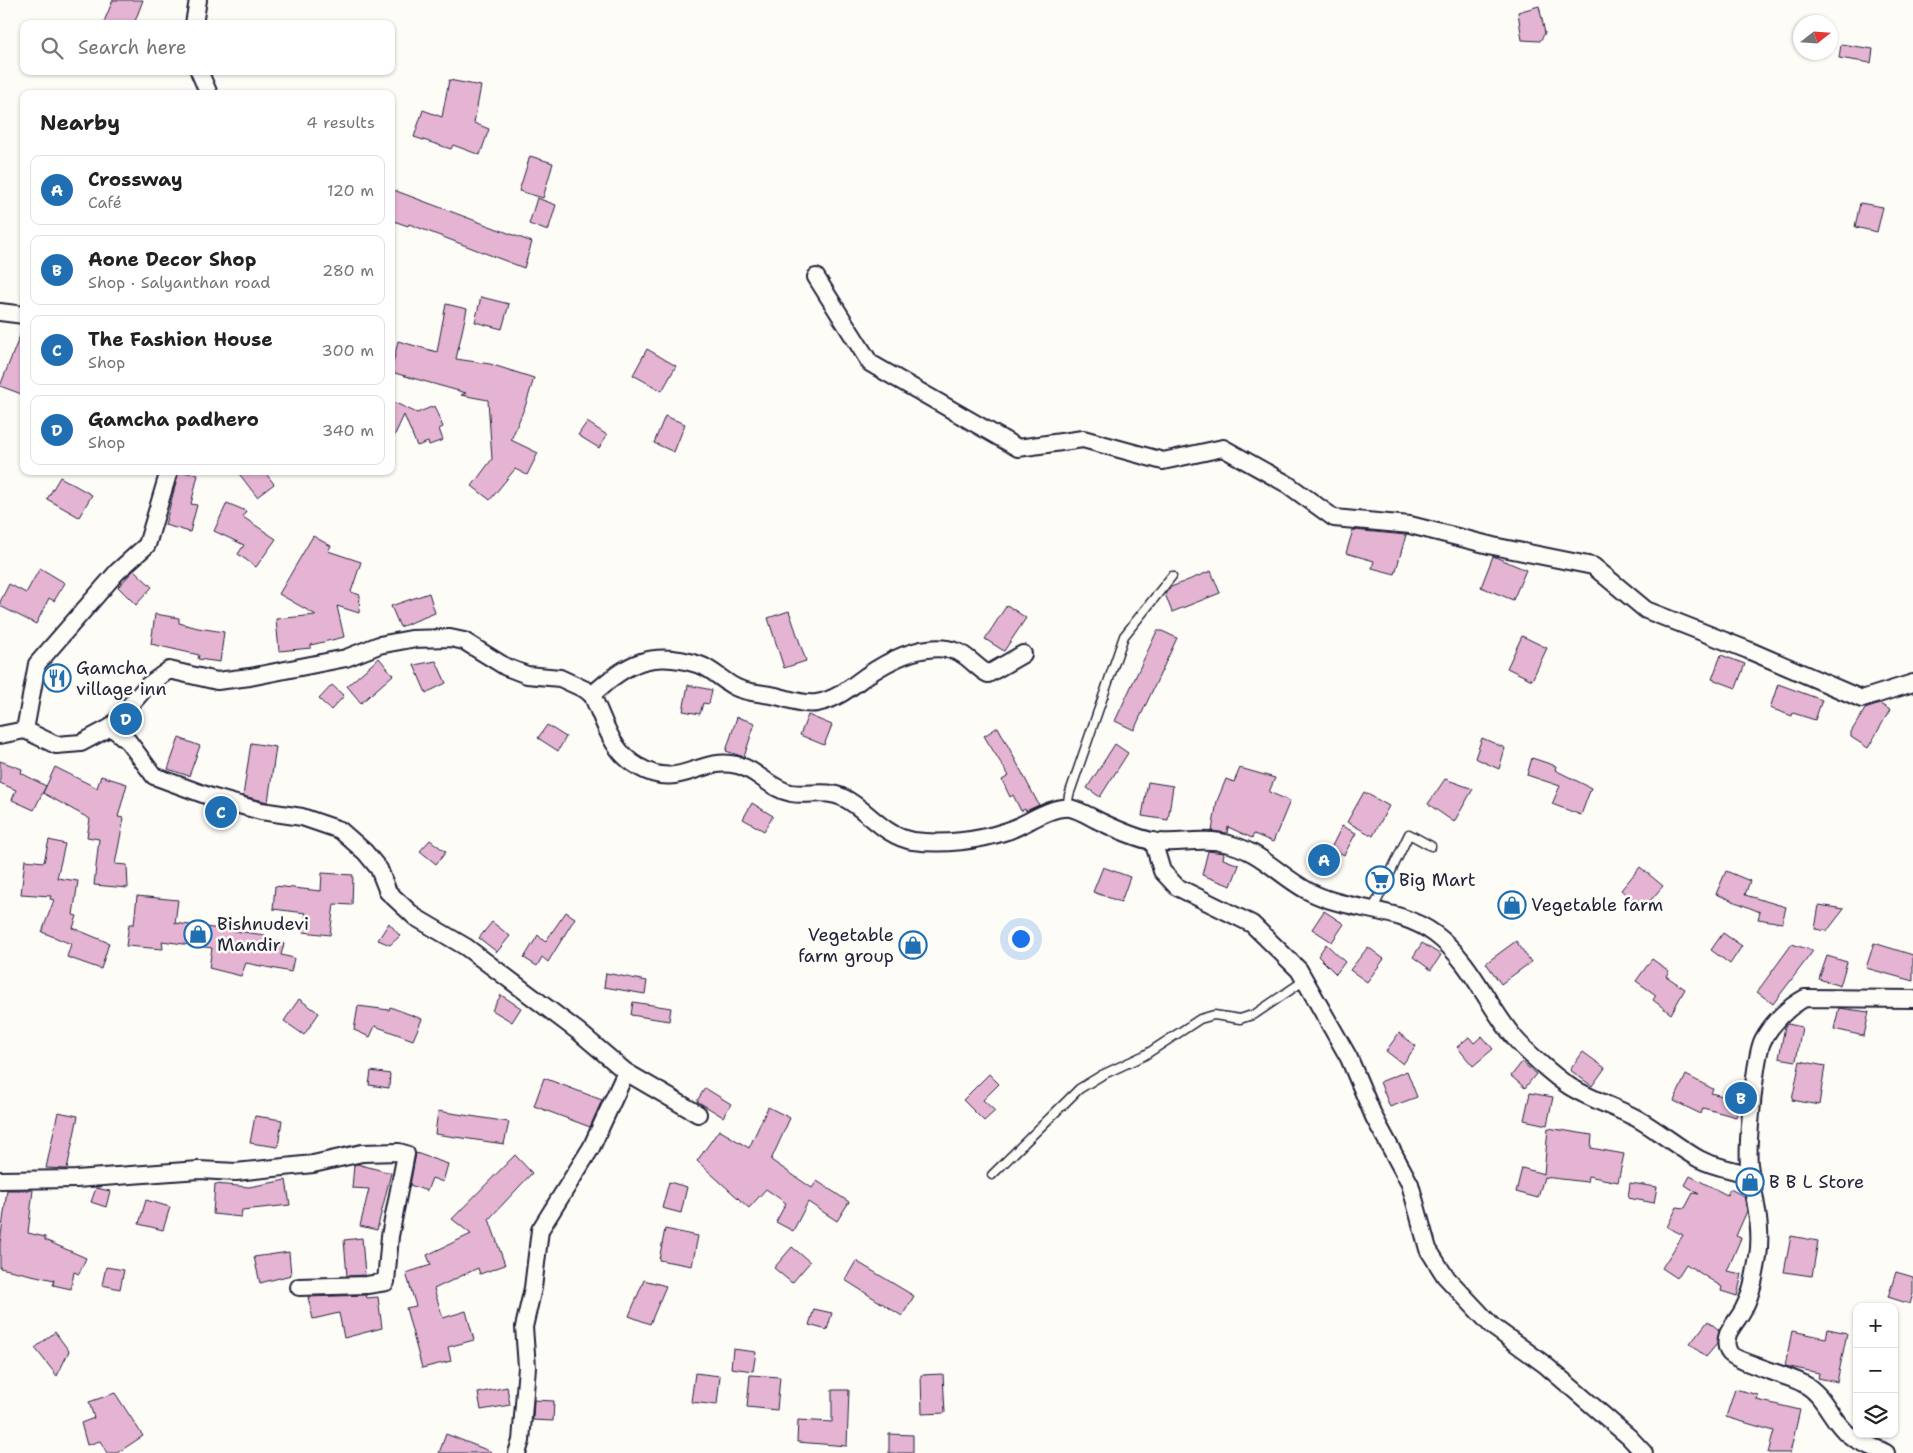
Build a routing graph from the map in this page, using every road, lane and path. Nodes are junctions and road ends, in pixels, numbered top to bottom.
1 (198, 0) edge
2 (195, 20) edge
3 (201, 75) edge
4 (207, 90) edge
5 (816, 277) dead end
6 (0, 312) edge
7 (20, 314) edge
8 (167, 475) edge
9 (1172, 576) dead end
10 (1023, 654) dead end
11 (1913, 683) edge
12 (592, 695) junction
13 (111, 727) junction
14 (25, 730) junction
15 (0, 735) edge
16 (1067, 809) junction
17 (1153, 841) junction
18 (1431, 846) dead end
19 (1374, 909) junction
20 (1305, 980) junction
21 (1913, 999) edge
22 (626, 1072) junction
23 (698, 1114) dead end
24 (992, 1175) dead end
25 (1751, 1175) junction
26 (0, 1180) edge
27 (299, 1287) dead end
28 (517, 1453) edge
29 (1644, 1453) edge
30 (1886, 1453) edge

1 - 2 street
3 - 4 street
5 - 11 street
6 - 7 street
8 - 14 street
9 - 16 lane
10 - 12 street
12 - 13 street
12 - 16 street
13 - 14 street
13 - 22 street
14 - 15 street
16 - 17 street
17 - 19 street
17 - 20 street
18 - 19 lane
19 - 25 street
20 - 24 lane
20 - 29 street
21 - 25 street
22 - 23 street
22 - 28 street
25 - 30 street
26 - 27 street

